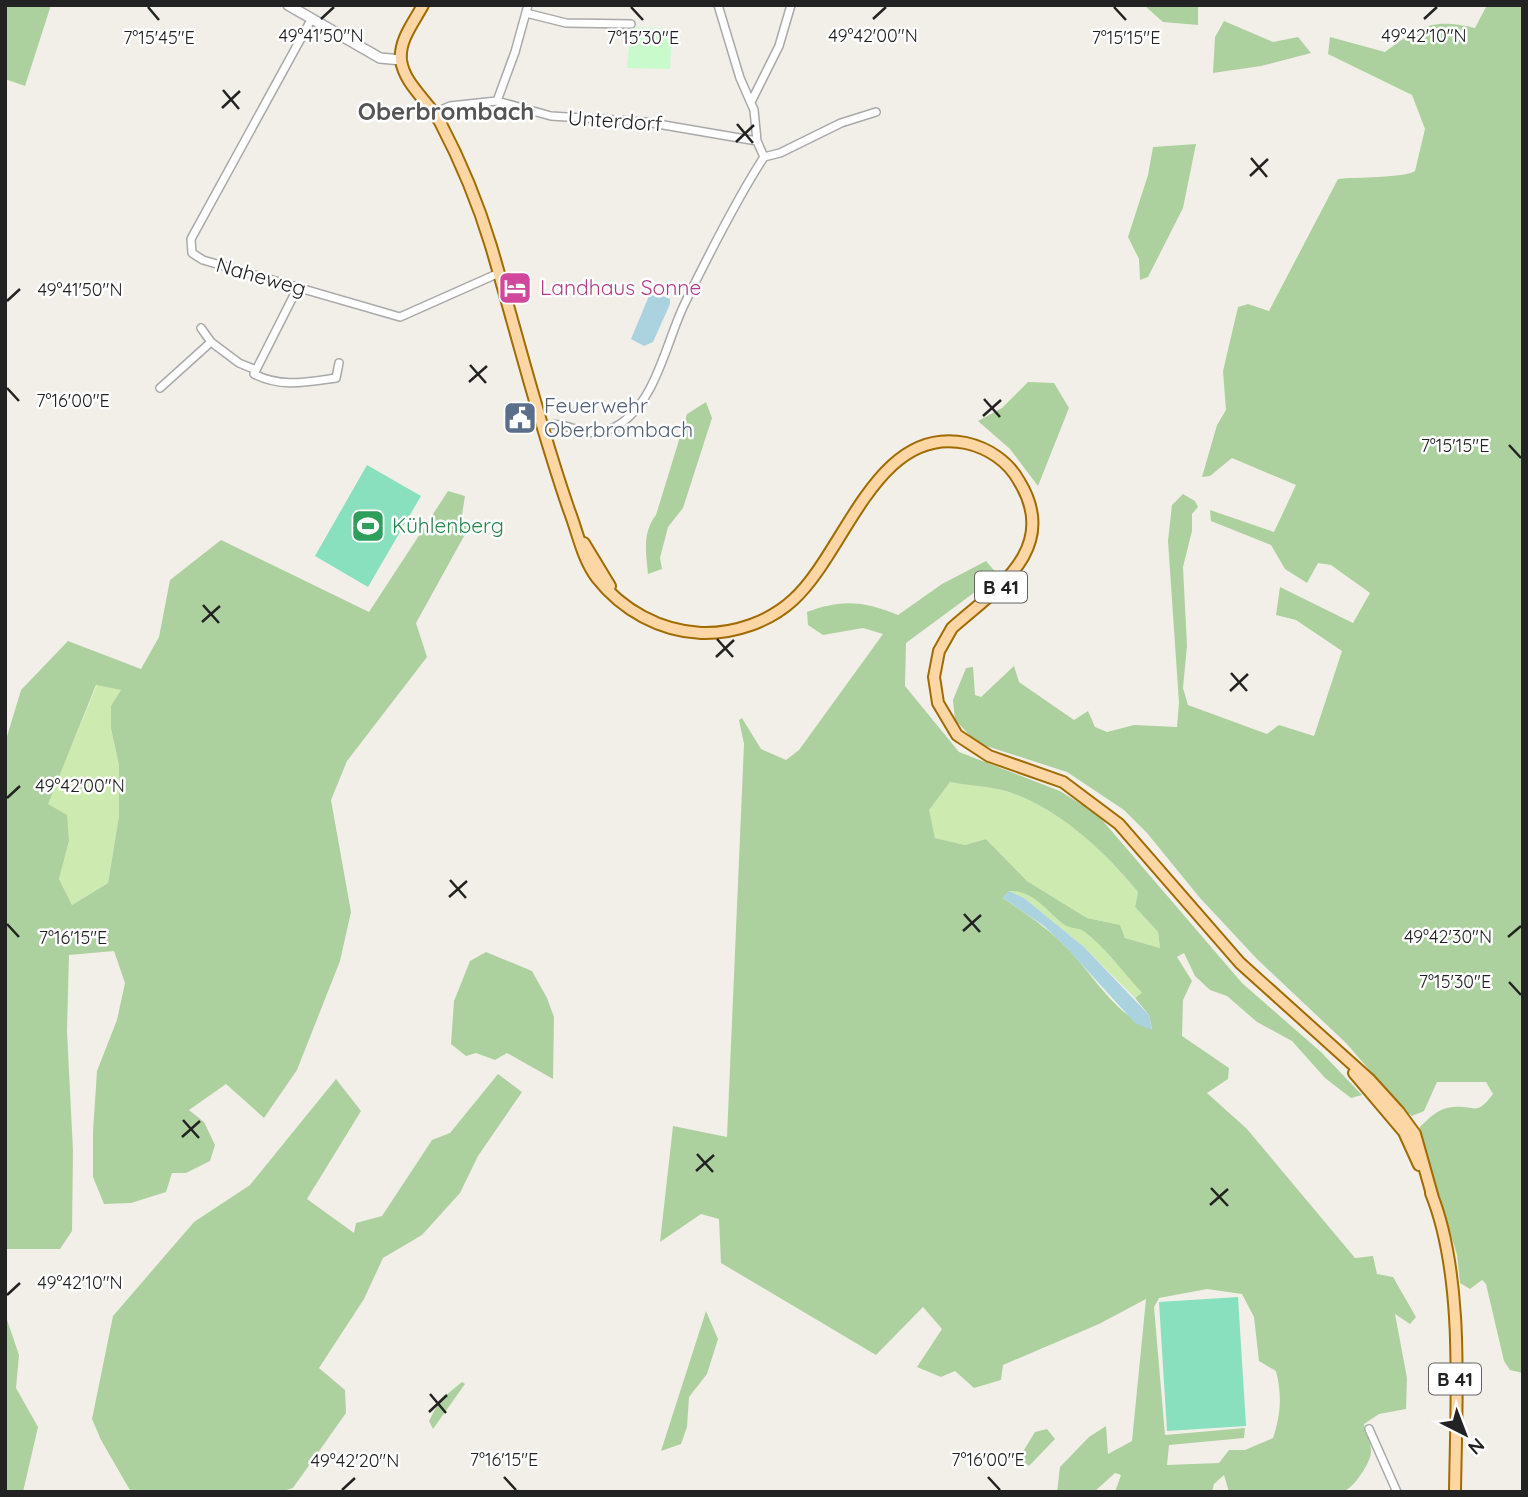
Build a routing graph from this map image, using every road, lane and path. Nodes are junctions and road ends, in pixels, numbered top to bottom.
1 (288, 5) edge
2 (424, 5) edge
3 (718, 5) edge
4 (791, 5) edge
5 (527, 9) edge
6 (311, 20) junction
7 (631, 24) dead end
8 (401, 60) junction
9 (497, 101) junction
10 (751, 102) junction
11 (876, 112) dead end
12 (434, 113) junction
13 (757, 141) junction
14 (764, 157) junction
15 (499, 273) junction
16 (298, 287) junction
17 (201, 328) dead end
18 (211, 342) junction
19 (339, 363) dead end
20 (256, 370) junction
21 (160, 388) dead end
22 (542, 426) junction
23 (1369, 1429) dead end
24 (1396, 1492) edge
25 (1455, 1492) edge

1 - 6 street
2 - 8 main road
3 - 10 street
4 - 10 street
5 - 7 street
5 - 9 street
6 - 8 street
6 - 16 street, Naheweg
8 - 12 main road, B 41
9 - 12 street, Unterdorf
9 - 13 street, Unterdorf
10 - 13 street
11 - 14 street
12 - 15 main road, B 41
13 - 14 street
14 - 22 street
15 - 16 street, Naheweg
15 - 22 main road, B 41
16 - 20 street
17 - 18 street
18 - 20 street
18 - 21 street
19 - 20 street
22 - 25 main road, B 41
23 - 24 street

